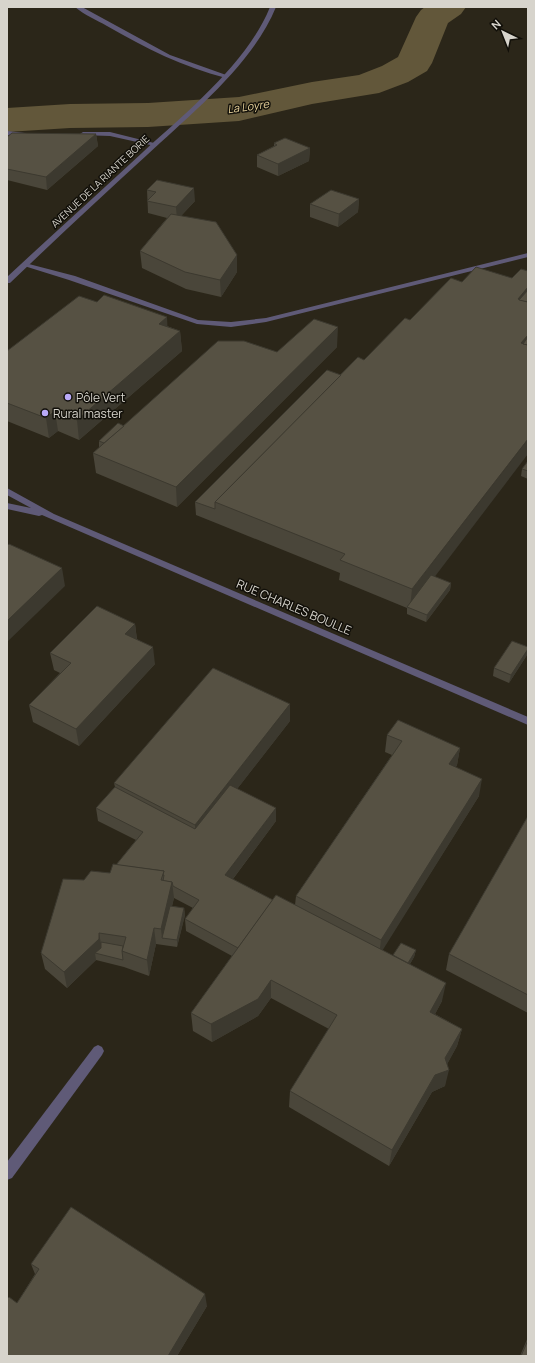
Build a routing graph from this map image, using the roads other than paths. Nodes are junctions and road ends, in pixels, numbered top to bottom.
1 (78, 7) edge
2 (273, 7) edge
3 (226, 76) junction
4 (7, 133) edge
5 (35, 134) edge
6 (72, 134) edge
7 (155, 144) junction
8 (528, 255) edge
9 (25, 265) junction
10 (7, 281) edge
11 (7, 491) edge
12 (7, 506) edge
13 (51, 516) junction
14 (528, 722) edge
15 (98, 1050) dead end
16 (7, 1173) edge

1 - 3 street
2 - 3 street, AVENUE DE LA RIANTE BORIE
3 - 7 street, AVENUE DE LA RIANTE BORIE
4 - 5 street
6 - 7 street
7 - 9 street, AVENUE DE LA RIANTE BORIE
8 - 9 street
9 - 10 street, AVENUE DE LA RIANTE BORIE
11 - 13 street, RUE CHARLES BOULLE
12 - 13 street, RUE CHARLES BOULLE
13 - 14 street, RUE CHARLES BOULLE
15 - 16 street

